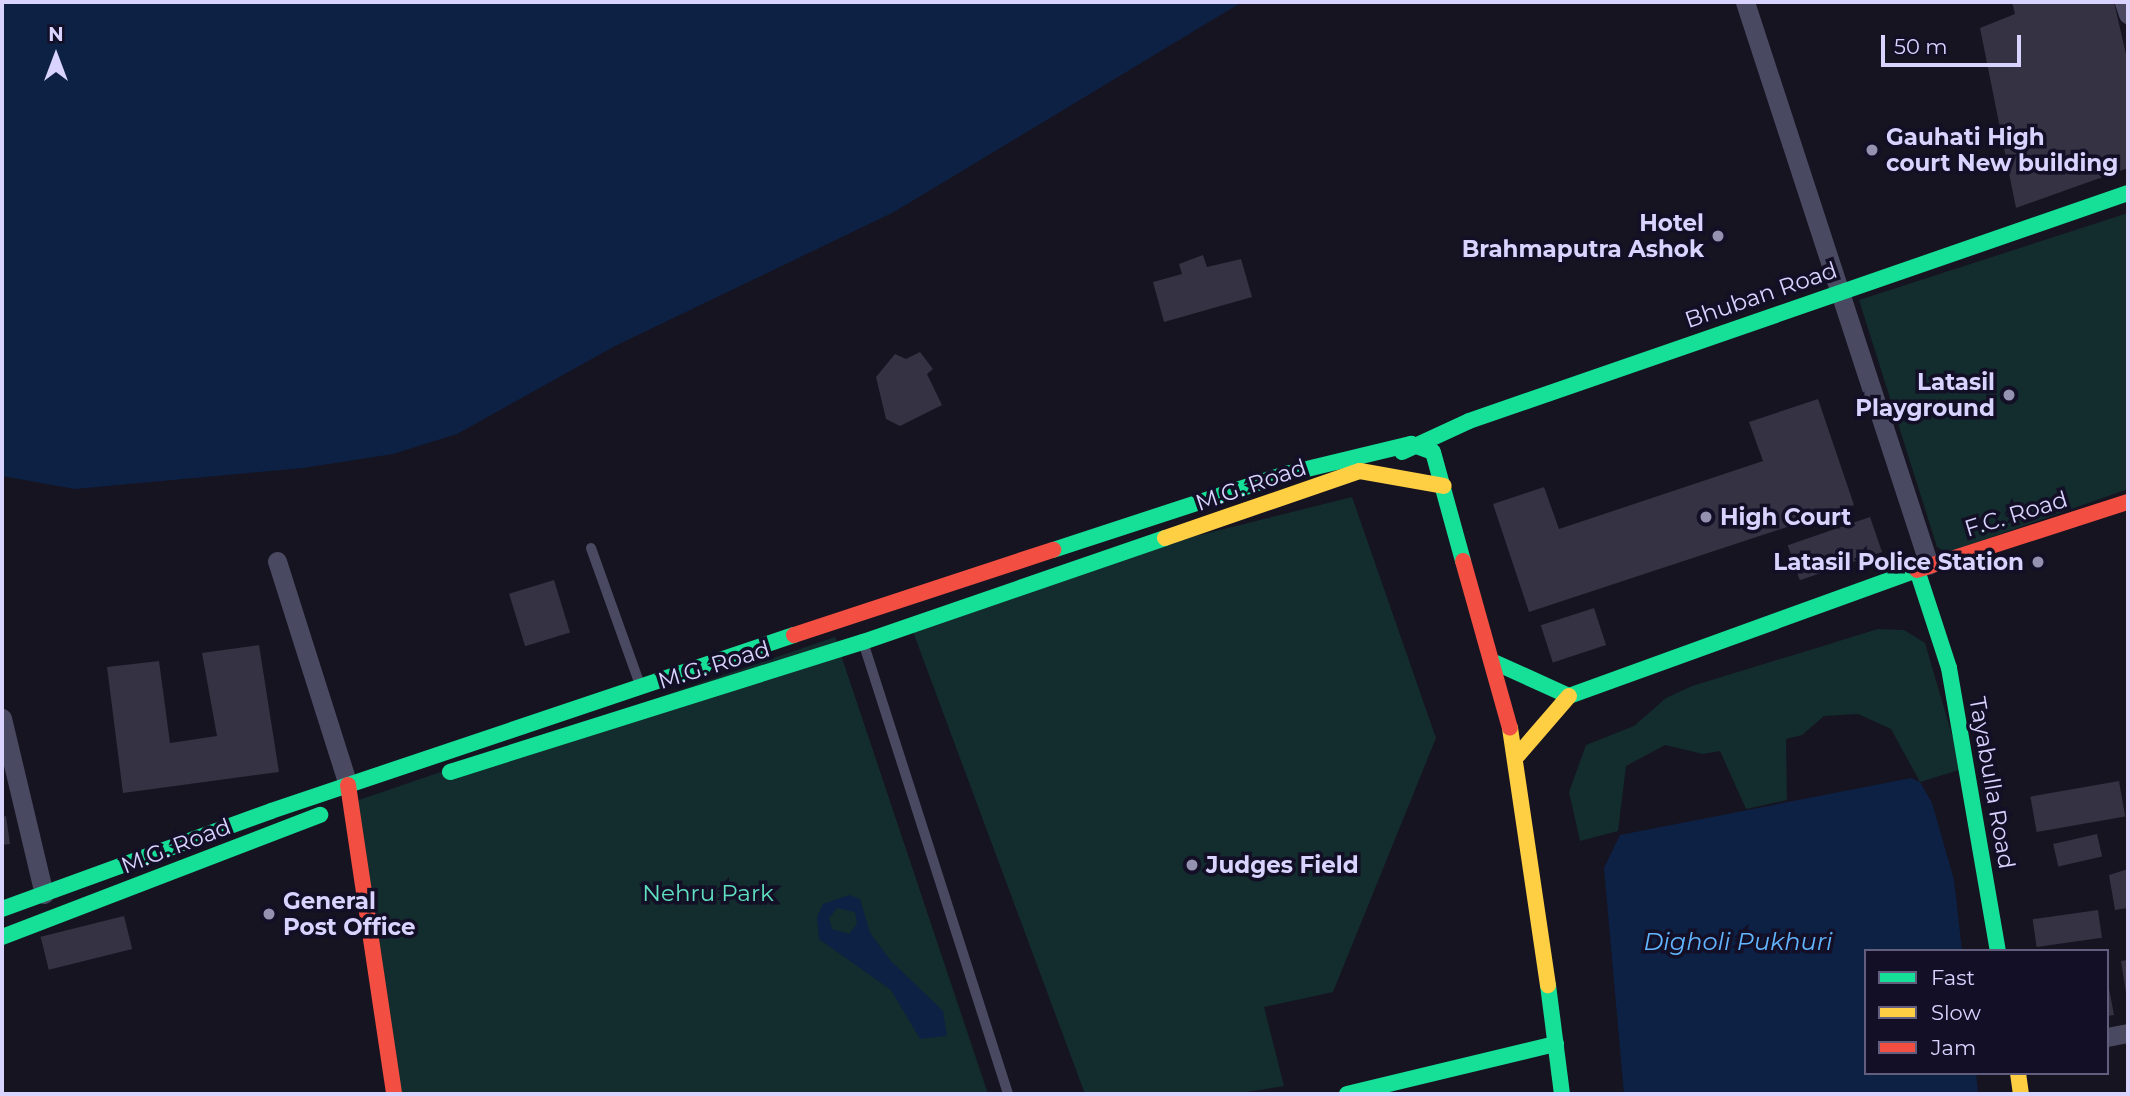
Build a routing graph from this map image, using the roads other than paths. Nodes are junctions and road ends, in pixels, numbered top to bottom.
1 (1745, 2) edge
2 (2124, 2) edge
3 (2128, 14) edge
4 (2128, 193) edge
5 (1838, 292) junction
6 (1411, 444) junction
7 (1382, 471) junction
8 (1444, 486) junction
9 (2128, 502) edge
10 (591, 548) dead end
11 (277, 561) dead end
12 (1923, 568) junction
13 (863, 642) junction
14 (1496, 663) junction
15 (641, 686) junction
16 (1569, 696) junction
17 (2, 718) edge
18 (1518, 755) junction
19 (432, 777) dead end
20 (392, 790) dead end
21 (350, 793) junction
22 (44, 894) junction
23 (2, 909) edge
24 (2, 937) edge
25 (1998, 949) edge
26 (2128, 1033) edge
27 (2109, 1037) edge
28 (1556, 1044) junction
29 (2018, 1075) edge
30 (394, 1094) edge
31 (1008, 1094) edge
32 (1347, 1094) edge
33 (1562, 1094) edge
34 (2021, 1094) edge

1 - 5 street
2 - 3 street
4 - 5 main road, Bhuban Road
5 - 6 main road, Bhuban Road
5 - 12 street
6 - 7 main road
6 - 8 main road
6 - 15 main road, Bhuban Road
7 - 8 main road, M.G. Road
7 - 13 main road, M.G. Road
8 - 14 main road
9 - 12 main road, F.C. Road
10 - 15 lane
11 - 21 street
12 - 16 main road, F.C. Road
12 - 25 main road, Tayabulla Road
13 - 19 main road, M.G. Road
13 - 31 lane
14 - 16 main road
14 - 18 main road
15 - 21 main road, Bhuban Road
16 - 18 main road
17 - 22 street
18 - 28 main road
20 - 21 main road, M.G. Road
21 - 22 main road
21 - 24 main road, M.G. Road
21 - 30 main road
22 - 23 main road
26 - 27 street
28 - 32 main road
28 - 33 main road
29 - 34 main road

